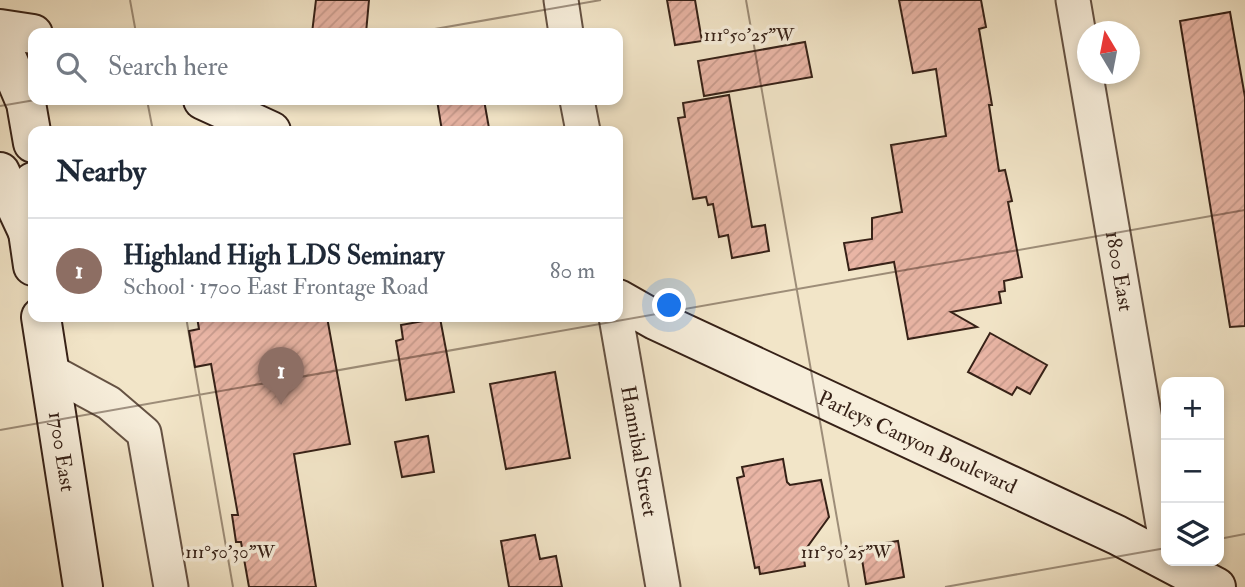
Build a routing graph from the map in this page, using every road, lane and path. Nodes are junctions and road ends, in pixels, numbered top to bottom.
1 (561, 0) edge
2 (1073, 0) edge
3 (565, 28) edge
4 (0, 29) edge
5 (28, 33) edge
6 (0, 42) edge
7 (214, 105) edge
8 (578, 105) edge
9 (30, 126) edge
10 (260, 126) edge
11 (582, 126) edge
12 (0, 172) edge
13 (28, 242) edge
14 (623, 302) edge
15 (42, 322) edge
16 (618, 322) edge
17 (50, 371) junction
18 (1161, 511) edge
19 (1161, 558) edge
20 (1176, 566) edge
21 (83, 587) edge
22 (171, 587) edge
23 (663, 587) edge
24 (1216, 587) edge

1 - 3 street
2 - 18 street, 1800 East
4 - 5 street
6 - 9 street
7 - 10 street
8 - 11 street
12 - 13 street
14 - 19 street, Parleys Canyon Boulevard
15 - 17 street, 1700 East
16 - 23 street, Hannibal Street
17 - 21 street, 1700 East
17 - 22 street
20 - 24 street, Parleys Canyon Boulevard

